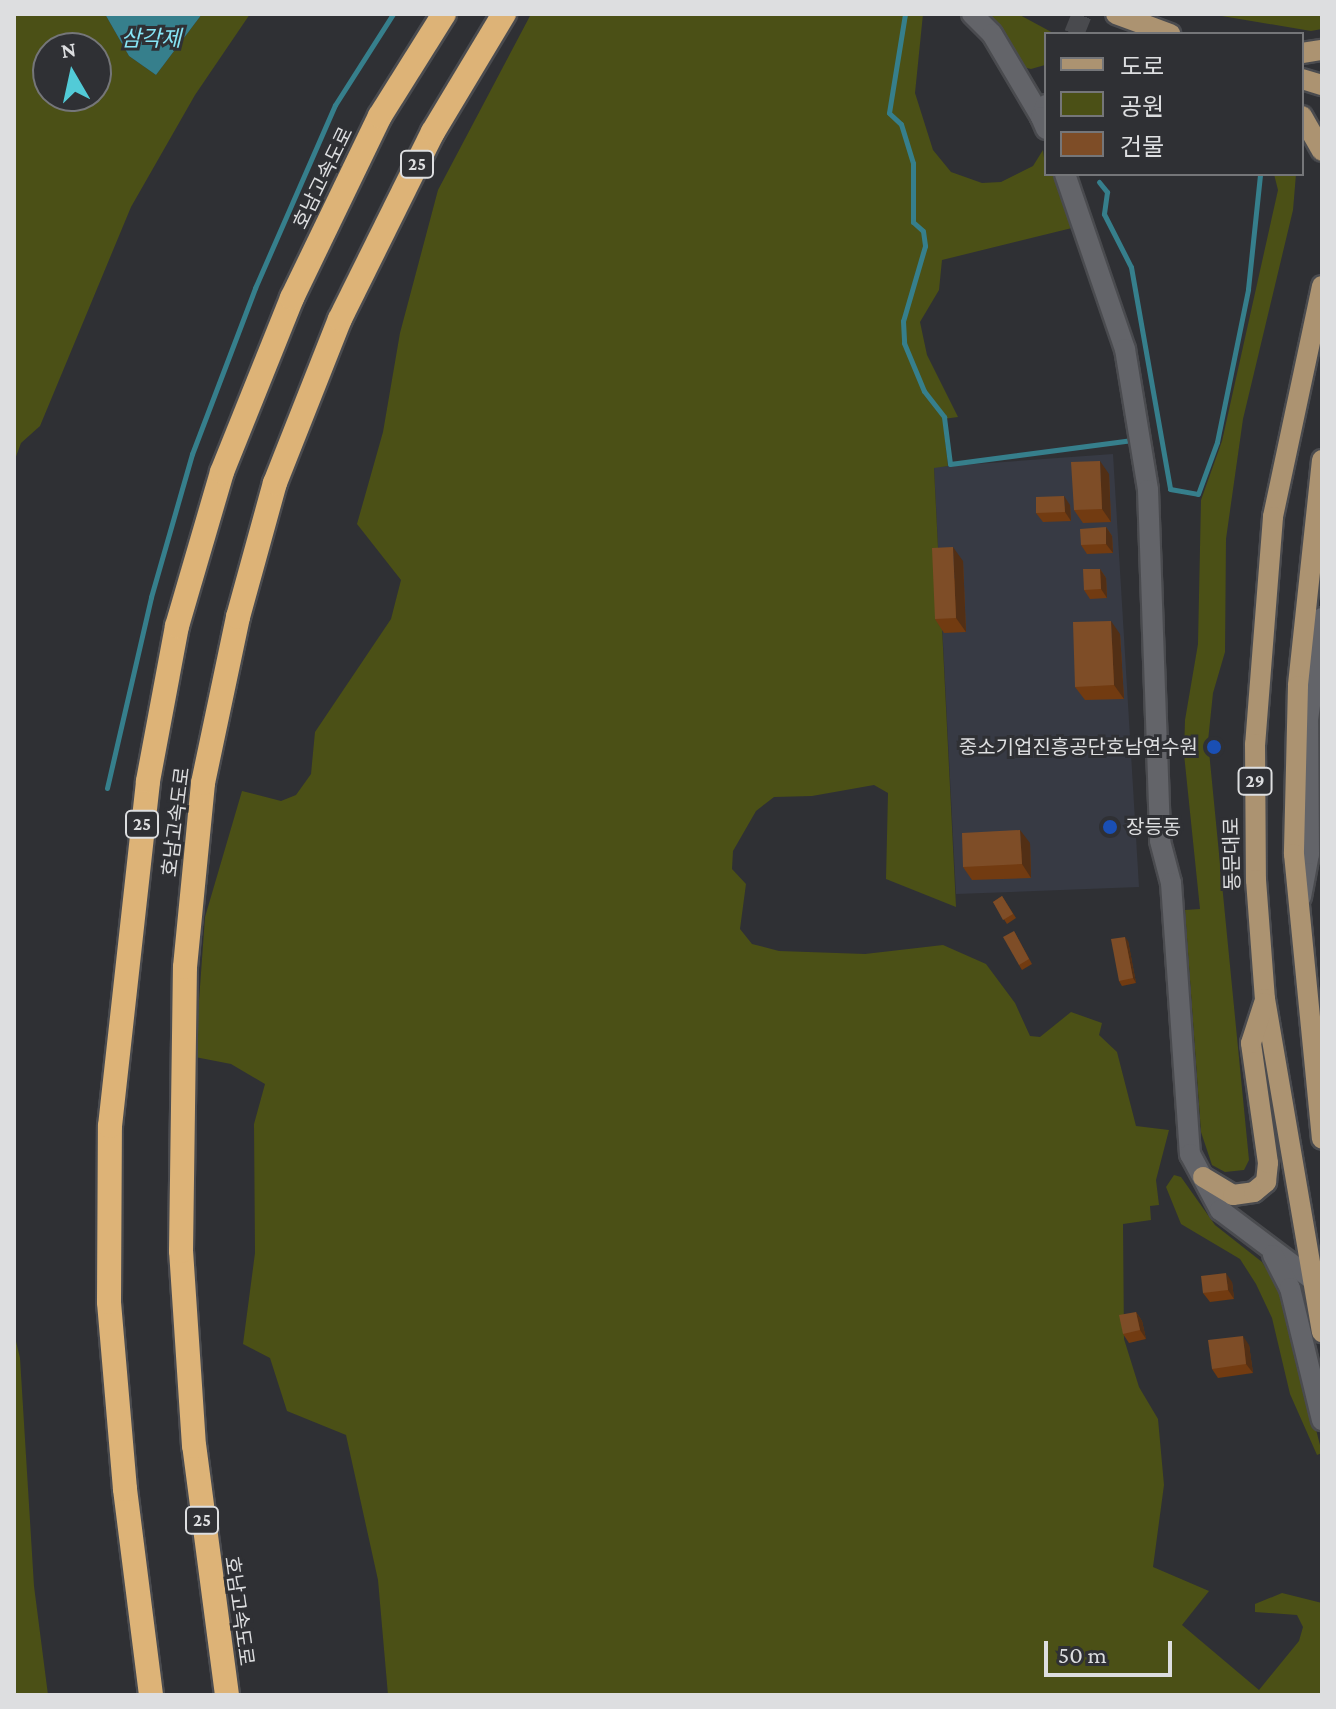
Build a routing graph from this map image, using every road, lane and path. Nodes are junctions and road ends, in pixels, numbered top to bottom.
1 (444, 14) edge
2 (504, 14) edge
3 (972, 14) edge
4 (1116, 14) edge
5 (1165, 32) edge
6 (1044, 117) edge
7 (1304, 120) edge
8 (1322, 151) edge
9 (1066, 176) edge
10 (1322, 286) edge
11 (1322, 460) edge
12 (1322, 618) edge
13 (1300, 904) junction
14 (1265, 999) junction
15 (1322, 1139) edge
16 (1203, 1177) junction
17 (1266, 1245) junction
18 (1316, 1283) edge
19 (1322, 1332) edge
20 (1322, 1420) edge
21 (210, 1594) junction
22 (151, 1695) edge
23 (227, 1695) edge
24 (242, 1695) edge

1 - 22 highway, 호남고속도로 / 25
2 - 21 highway, 호남고속도로 / 25
3 - 6 street
4 - 5 main road
7 - 8 main road
9 - 16 street
10 - 14 main road, 동문대로 / 29
11 - 13 main road, 29
12 - 13 street
13 - 15 main road, 29
14 - 16 main road
14 - 18 main road, 동문대로 / 29
16 - 17 street
17 - 18 street
17 - 20 street
18 - 19 main road, 동문대로 / 29
21 - 23 highway, 호남고속도로 / 25
21 - 24 highway

